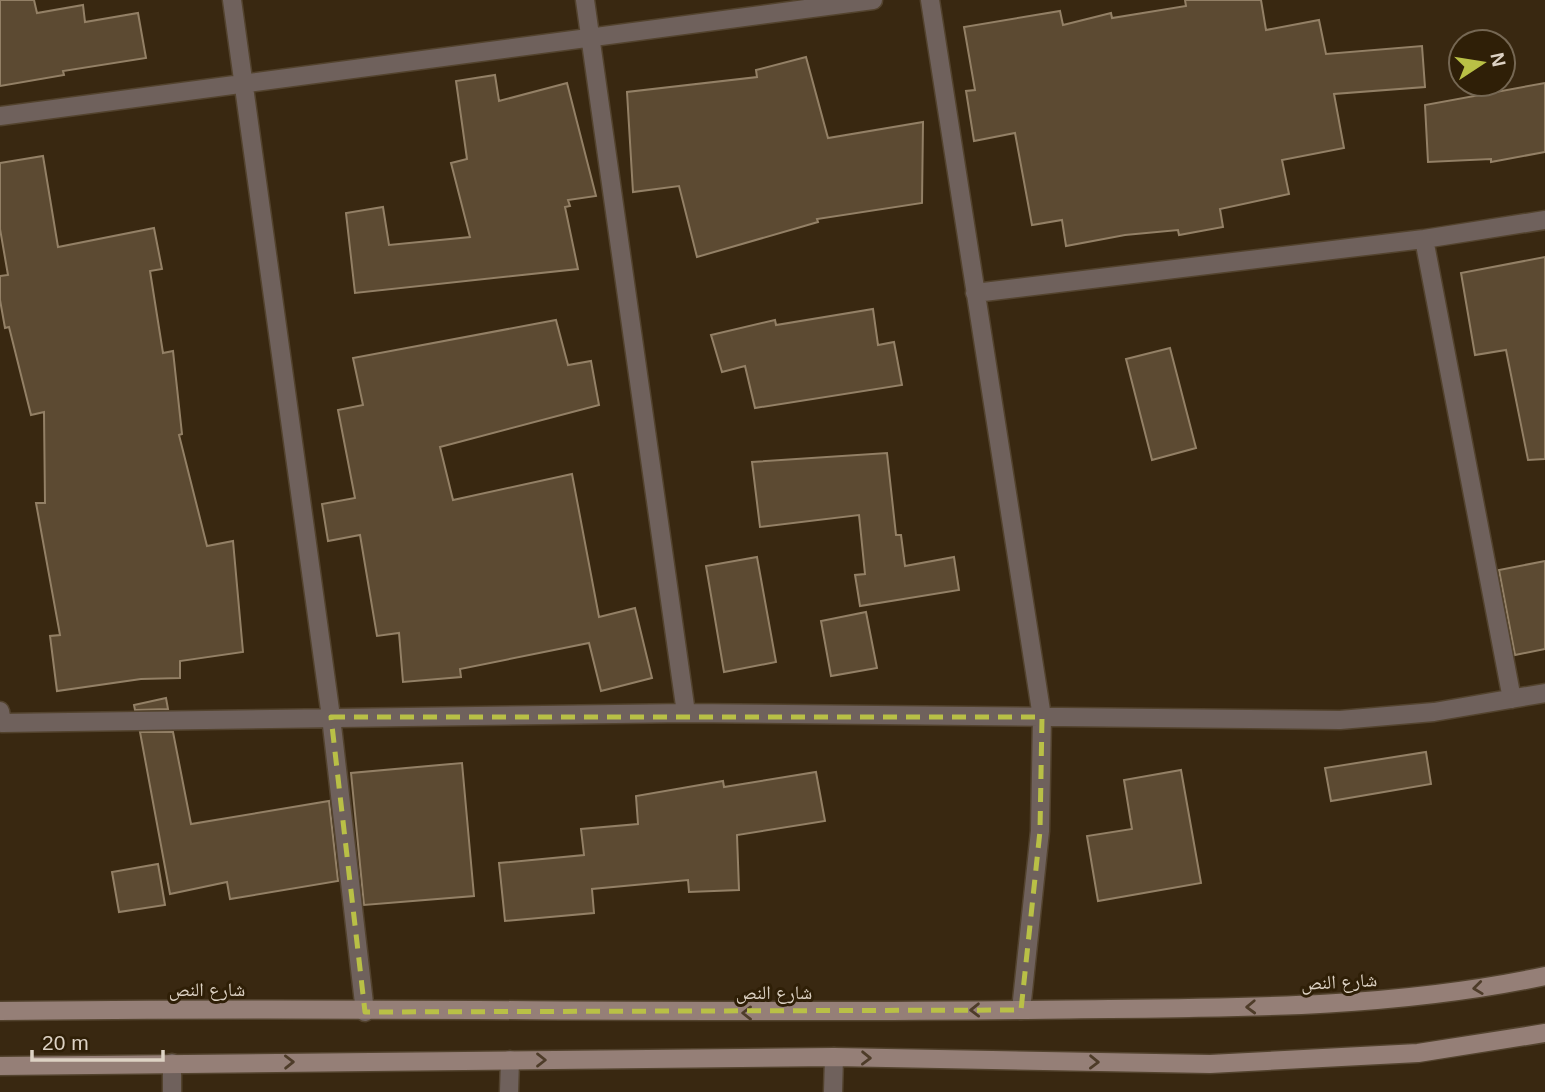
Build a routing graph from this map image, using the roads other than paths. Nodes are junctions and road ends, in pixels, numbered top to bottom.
1 (232, 0) edge
2 (585, 0) edge
3 (873, 0) edge
4 (930, 0) edge
5 (590, 38) junction
6 (244, 85) junction
7 (0, 116) edge
8 (1545, 220) edge
9 (1424, 239) junction
10 (975, 293) junction
11 (1545, 693) edge
12 (1512, 699) junction
13 (686, 713) junction
14 (331, 717) junction
15 (1042, 717) junction
16 (1, 719) edge
17 (1545, 976) edge
18 (1021, 1010) junction
19 (0, 1012) edge
20 (365, 1012) junction
21 (1545, 1033) edge
22 (834, 1057) junction
23 (510, 1060) junction
24 (172, 1063) junction
25 (0, 1066) edge
26 (172, 1092) edge
27 (509, 1092) edge
28 (833, 1092) edge

1 - 6 street
2 - 5 street
3 - 5 street
4 - 10 street
5 - 6 street
5 - 13 street
6 - 7 street
6 - 14 street
8 - 9 street
9 - 10 street
9 - 12 street
10 - 15 street
11 - 12 street
12 - 15 street
13 - 14 street
13 - 15 street
14 - 16 street
14 - 20 street
15 - 18 street
17 -> 18 main road, شارع النص
18 -> 20 main road, شارع النص
19 - 20 main road, شارع النص
22 -> 21 main road
23 -> 22 main road
22 - 28 street
24 -> 23 main road
23 - 27 street
24 - 25 main road
24 - 26 street

